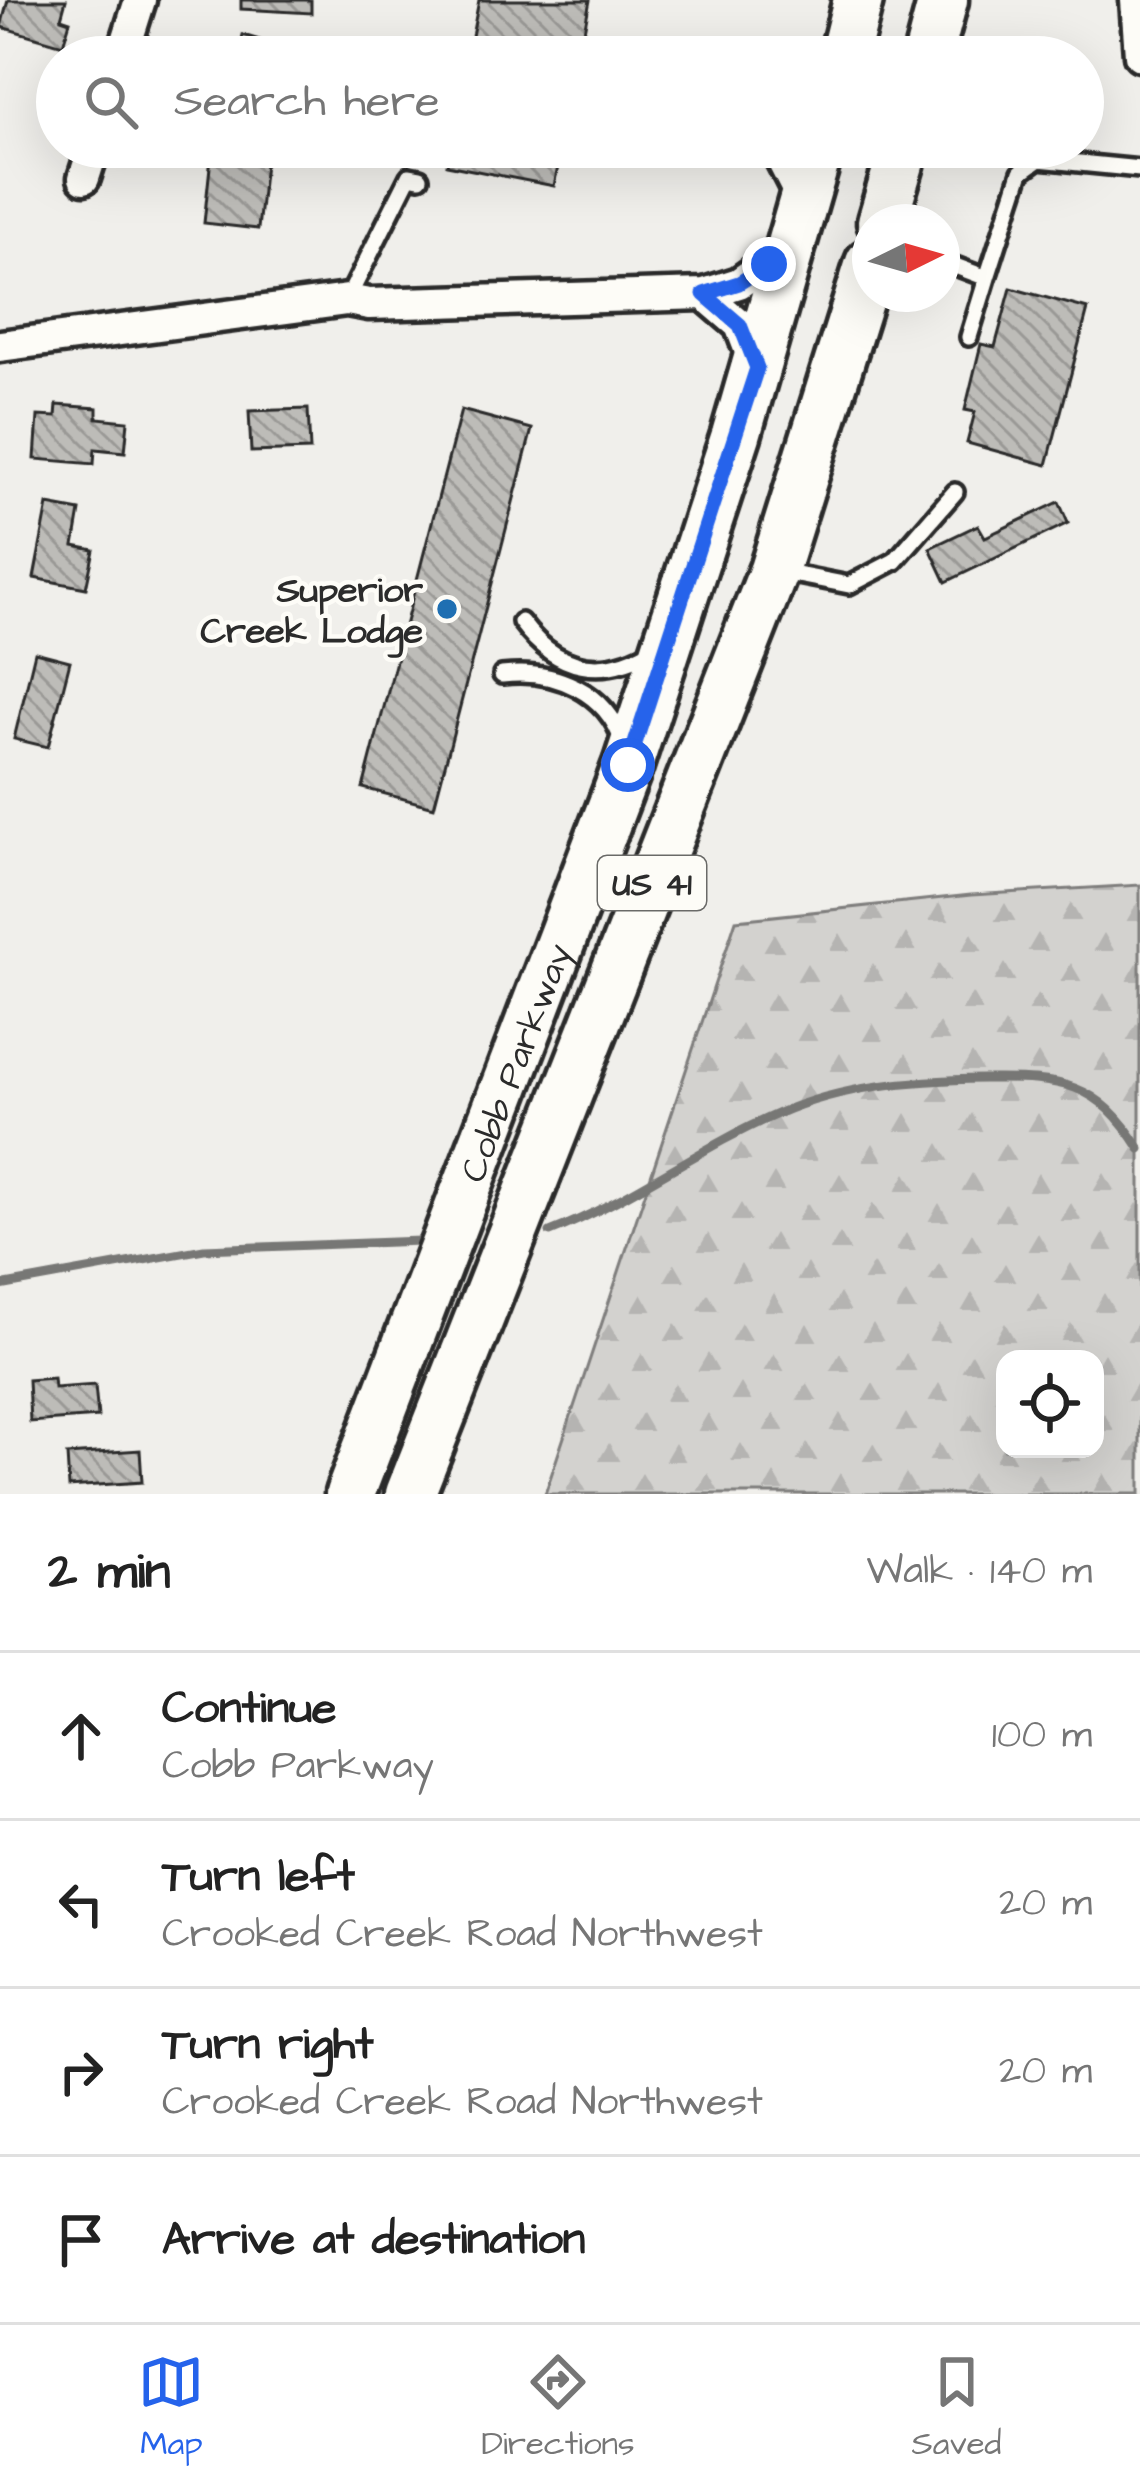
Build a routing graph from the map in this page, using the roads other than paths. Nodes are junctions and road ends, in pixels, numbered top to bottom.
1 (140, 0) edge
2 (858, 0) edge
3 (944, 0) edge
4 (1136, 0) edge
5 (129, 36) edge
6 (849, 36) edge
7 (934, 36) edge
8 (1140, 55) edge
9 (1104, 165) edge
10 (87, 168) edge
11 (774, 168) edge
12 (813, 168) edge
13 (898, 168) edge
14 (1027, 168) edge
15 (1140, 170) edge
16 (84, 178) dead end
17 (420, 178) dead end
18 (887, 204) edge
19 (796, 229) junction
20 (960, 268) edge
21 (987, 278) junction
22 (704, 294) junction
23 (347, 300) junction
24 (855, 312) edge
25 (969, 337) dead end
26 (0, 346) edge
27 (757, 368) junction
28 (955, 492) dead end
29 (774, 570) junction
30 (520, 622) dead end
31 (672, 637) junction
32 (502, 675) dead end
33 (628, 765) junction
34 (350, 1494) edge
35 (410, 1494) edge

1 - 5 street
2 - 6 main road
3 - 7 main road
4 - 8 street
9 - 15 lane
10 - 16 street
11 - 19 lane
12 - 19 main road, Cobb Parkway / US 41
13 - 18 main road
14 - 21 lane
17 - 23 lane
19 - 22 street
19 - 27 main road, Cobb Parkway / US 41
20 - 21 lane
21 - 25 lane
22 - 23 street
22 - 27 street
23 - 26 street
24 - 29 main road, Cobb Parkway / US 41
27 - 31 main road, Cobb Parkway / US 41
28 - 29 lane
29 - 35 main road, Cobb Parkway / US 41
30 - 31 lane
31 - 33 main road, Cobb Parkway / US 41
32 - 33 lane
33 - 34 main road, Cobb Parkway / US 41

